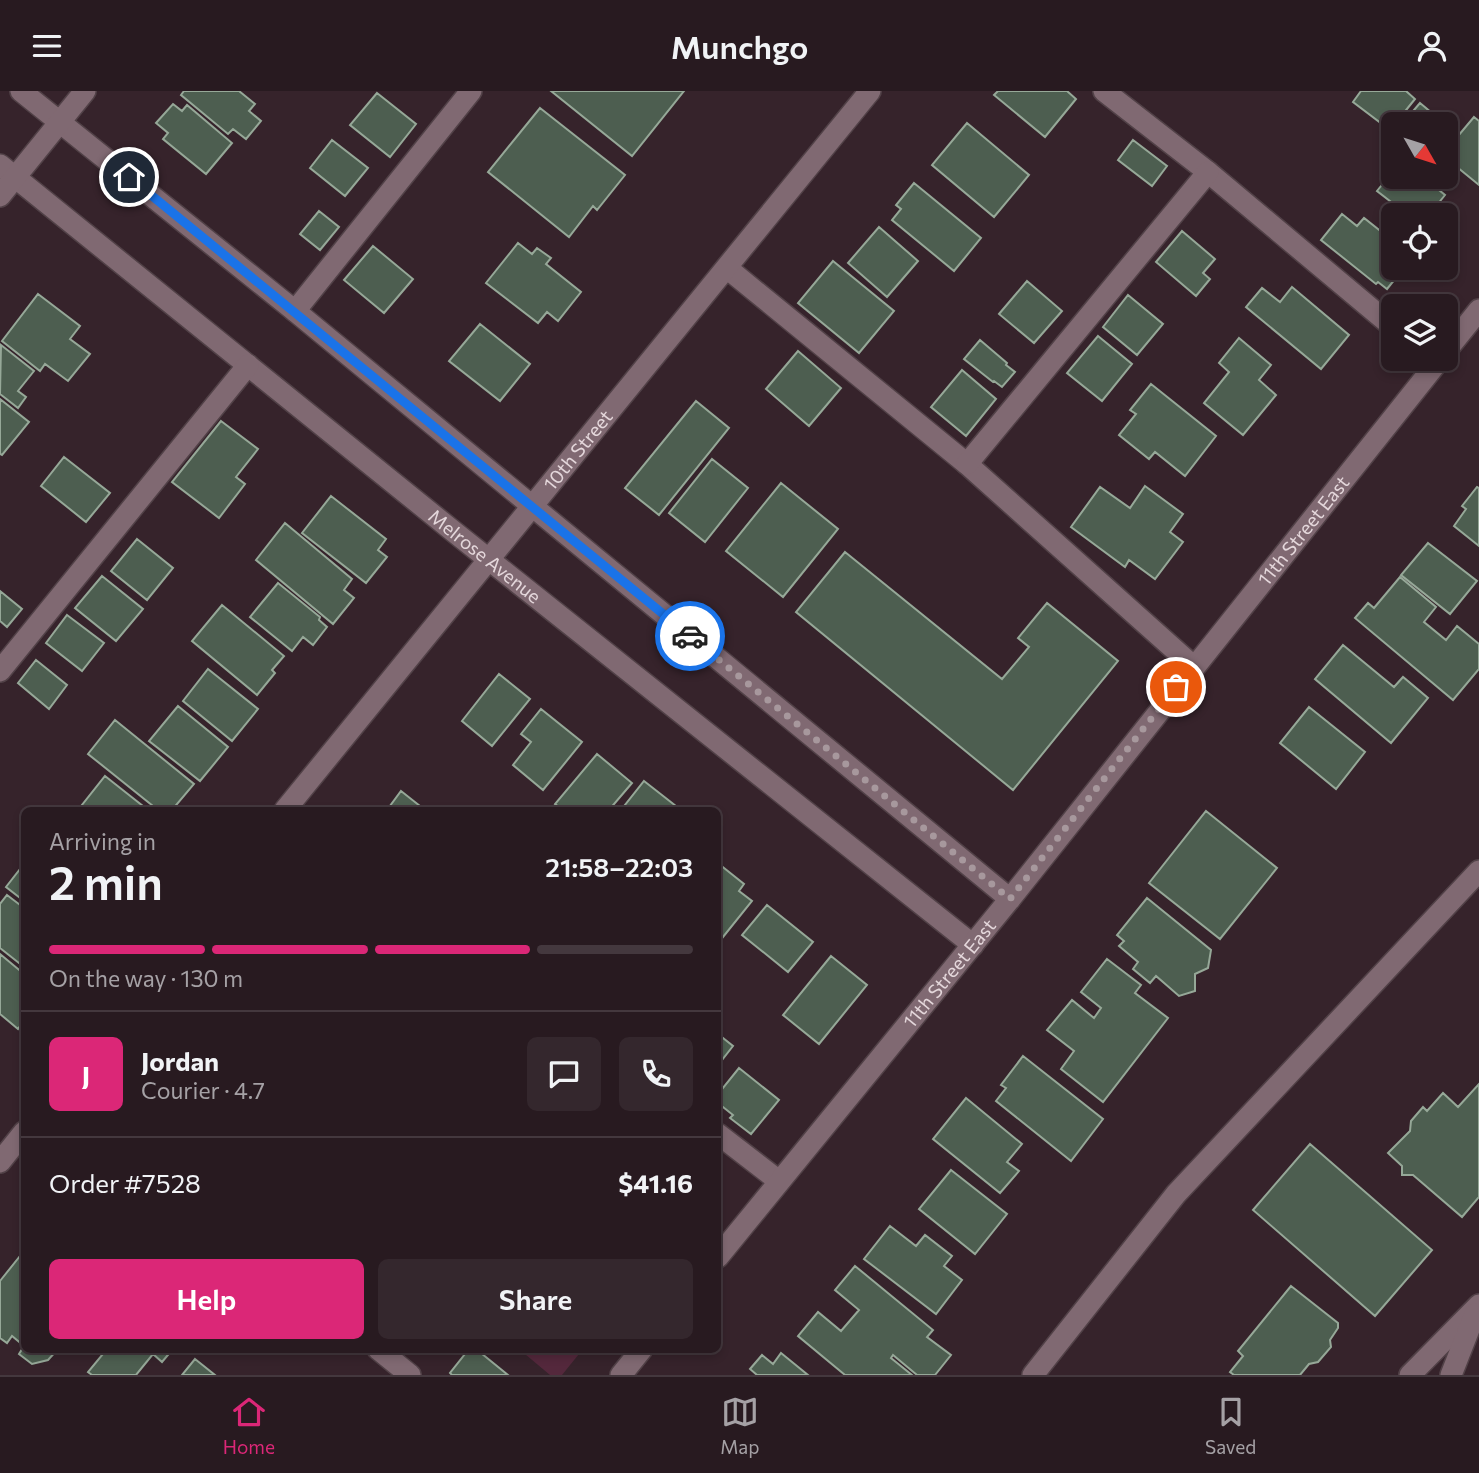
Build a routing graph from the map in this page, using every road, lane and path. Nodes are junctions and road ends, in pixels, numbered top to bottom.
1 (21, 91) edge
2 (85, 91) edge
3 (471, 91) edge
4 (870, 91) edge
5 (1104, 91) edge
6 (61, 122) junction
7 (8, 171) edge
8 (1208, 172) junction
9 (0, 196) edge
10 (727, 268) junction
11 (1479, 310) edge
12 (295, 311) junction
13 (1381, 317) edge
14 (1458, 335) edge
15 (247, 365) junction
16 (1429, 371) edge
17 (967, 464) junction
18 (533, 507) junction
19 (489, 560) junction
20 (1193, 666) junction
21 (0, 671) edge
22 (296, 806) edge
23 (1479, 871) edge
24 (1010, 899) junction
25 (973, 945) junction
26 (21, 1136) edge
27 (721, 1136) edge
28 (0, 1162) edge
29 (779, 1181) junction
30 (721, 1253) edge
31 (1479, 1305) edge
32 (383, 1353) edge
33 (639, 1353) edge
34 (410, 1375) edge
35 (621, 1375) edge
36 (1033, 1375) edge
37 (1410, 1375) edge
38 (1451, 1375) edge

1 - 6 street
2 - 6 street
3 - 12 street
4 - 10 street, 10th Street
5 - 8 street
6 - 7 street
6 - 12 street
7 - 9 street
7 - 15 street, Melrose Avenue
8 - 13 street
8 - 17 street
10 - 17 street
10 - 18 street, 10th Street
11 - 14 street, 11th Street East
12 - 18 street
15 - 19 street, Melrose Avenue
15 - 21 street
16 - 20 street, 11th Street East
17 - 20 street
18 - 19 street, 10th Street
18 - 24 street
19 - 22 street, 10th Street
19 - 25 street, Melrose Avenue
20 - 24 street, 11th Street East
23 - 36 street
24 - 25 street, 11th Street East
25 - 29 street, 11th Street East
26 - 28 street
27 - 29 street
29 - 30 street, 11th Street East
31 - 37 street
31 - 38 street
32 - 34 street
33 - 35 street

